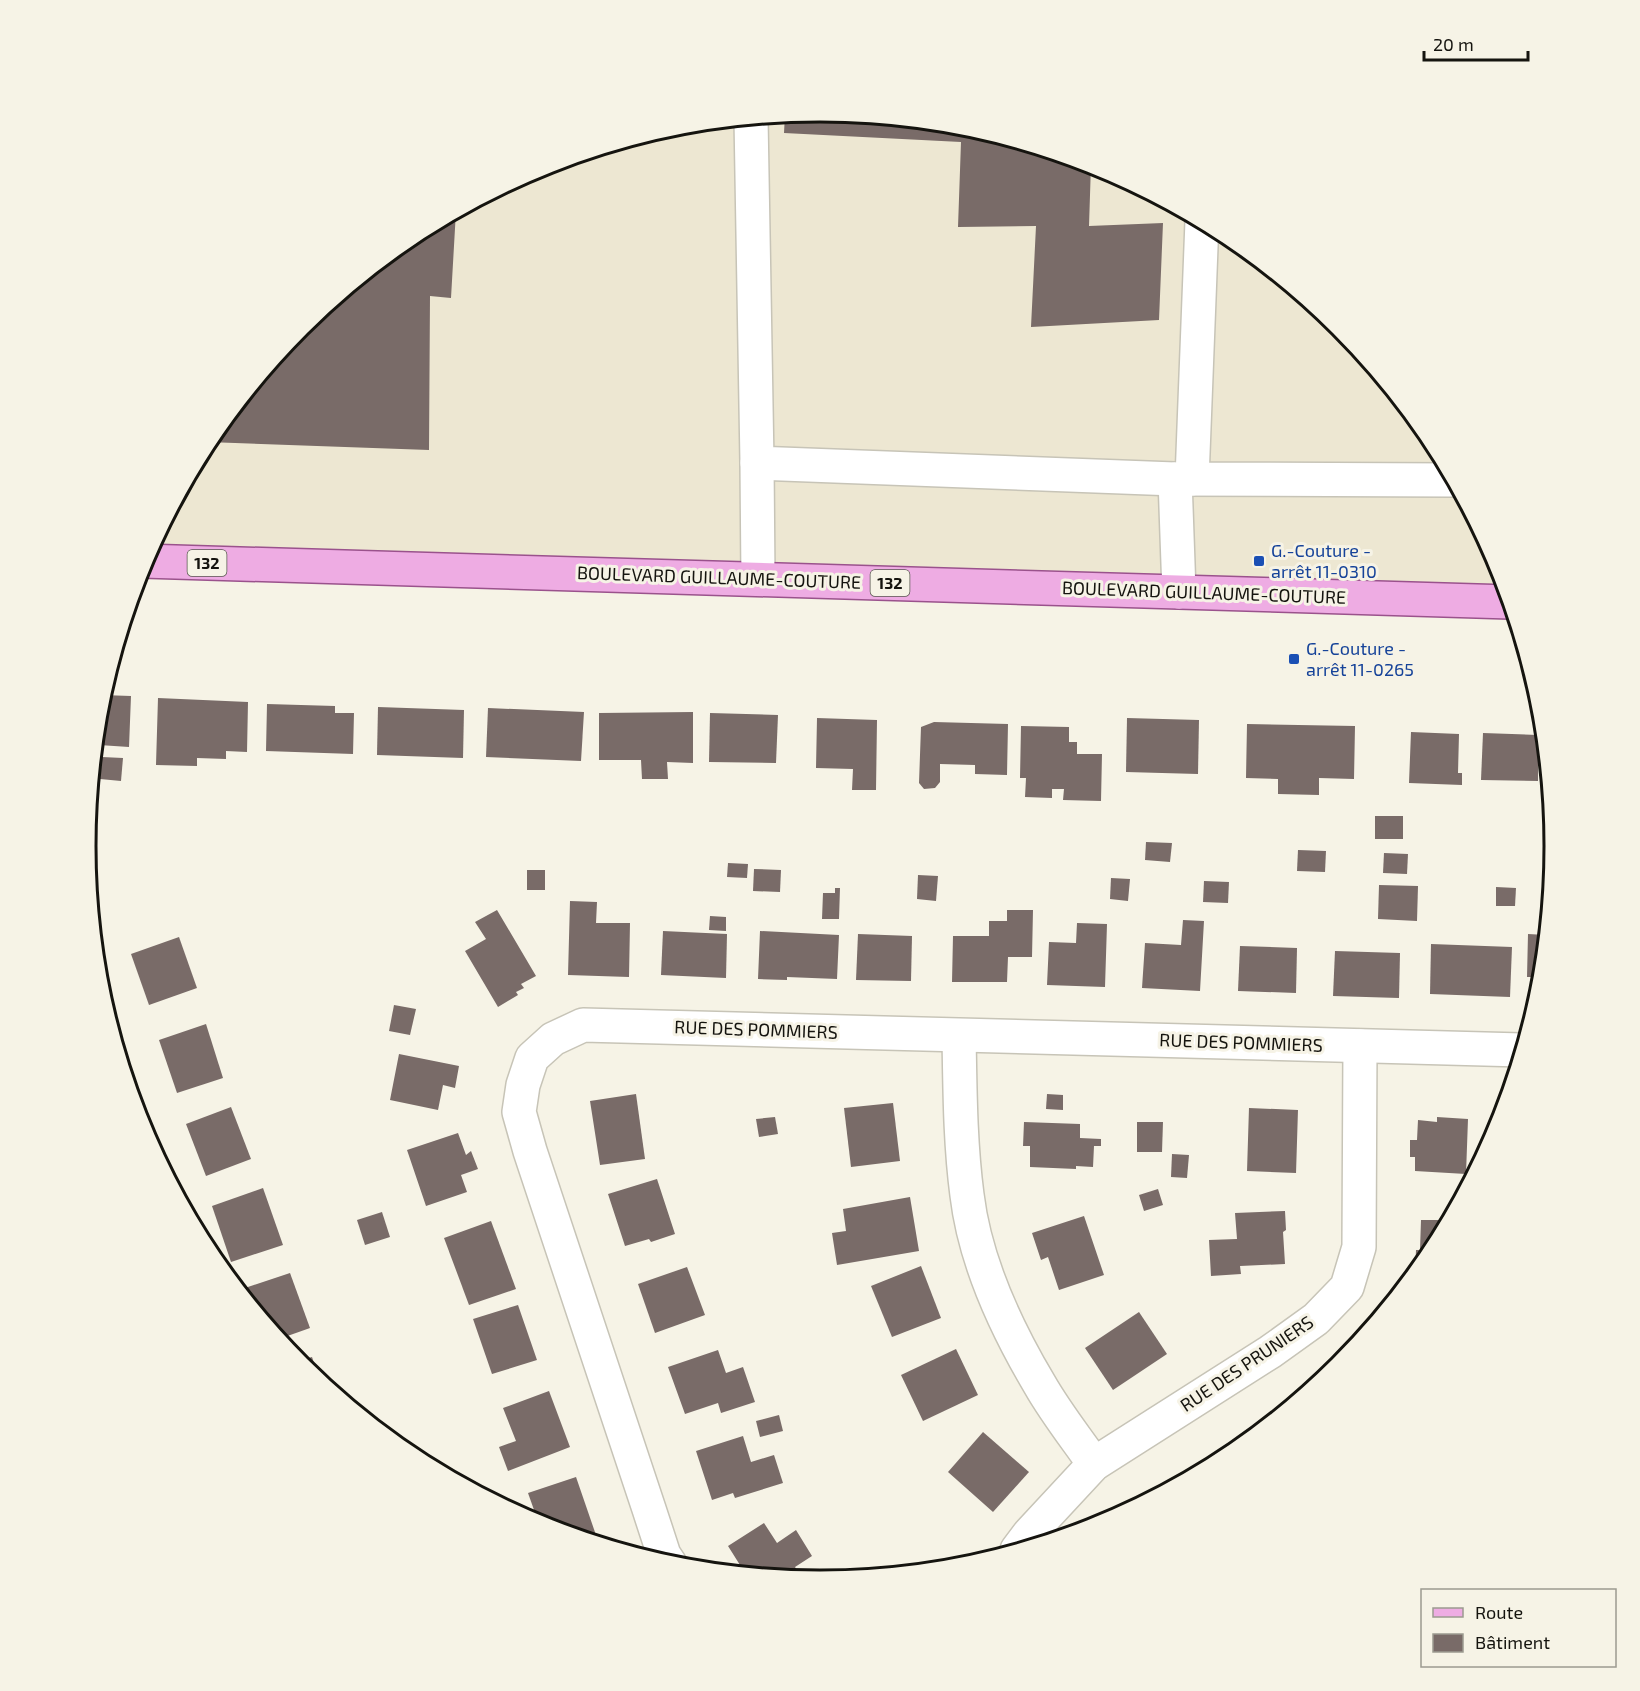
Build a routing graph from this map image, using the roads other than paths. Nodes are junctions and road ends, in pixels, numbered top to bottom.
1 (751, 125) edge
2 (1201, 231) edge
3 (757, 463) junction
4 (1184, 479) junction
5 (1445, 480) edge
6 (154, 561) edge
7 (758, 579) junction
8 (1179, 592) junction
9 (1502, 602) edge
10 (959, 1036) junction
11 (1360, 1046) junction
12 (1514, 1050) edge
13 (1094, 1464) junction
14 (1025, 1540) edge
15 (663, 1552) edge

1 - 3 street
2 - 4 street
3 - 4 street
3 - 7 street
4 - 5 street
4 - 8 street
6 - 7 main road, BOULEVARD GUILLAUME-COUTURE / 132
7 - 8 main road, BOULEVARD GUILLAUME-COUTURE / 132
8 - 9 main road, BOULEVARD GUILLAUME-COUTURE / 132
10 - 11 street, RUE DES POMMIERS
10 - 13 street
10 - 15 street, RUE DES POMMIERS
11 - 12 street, RUE DES POMMIERS
11 - 13 street, RUE DES PRUNIERS
13 - 14 street, RUE DES PRUNIERS

